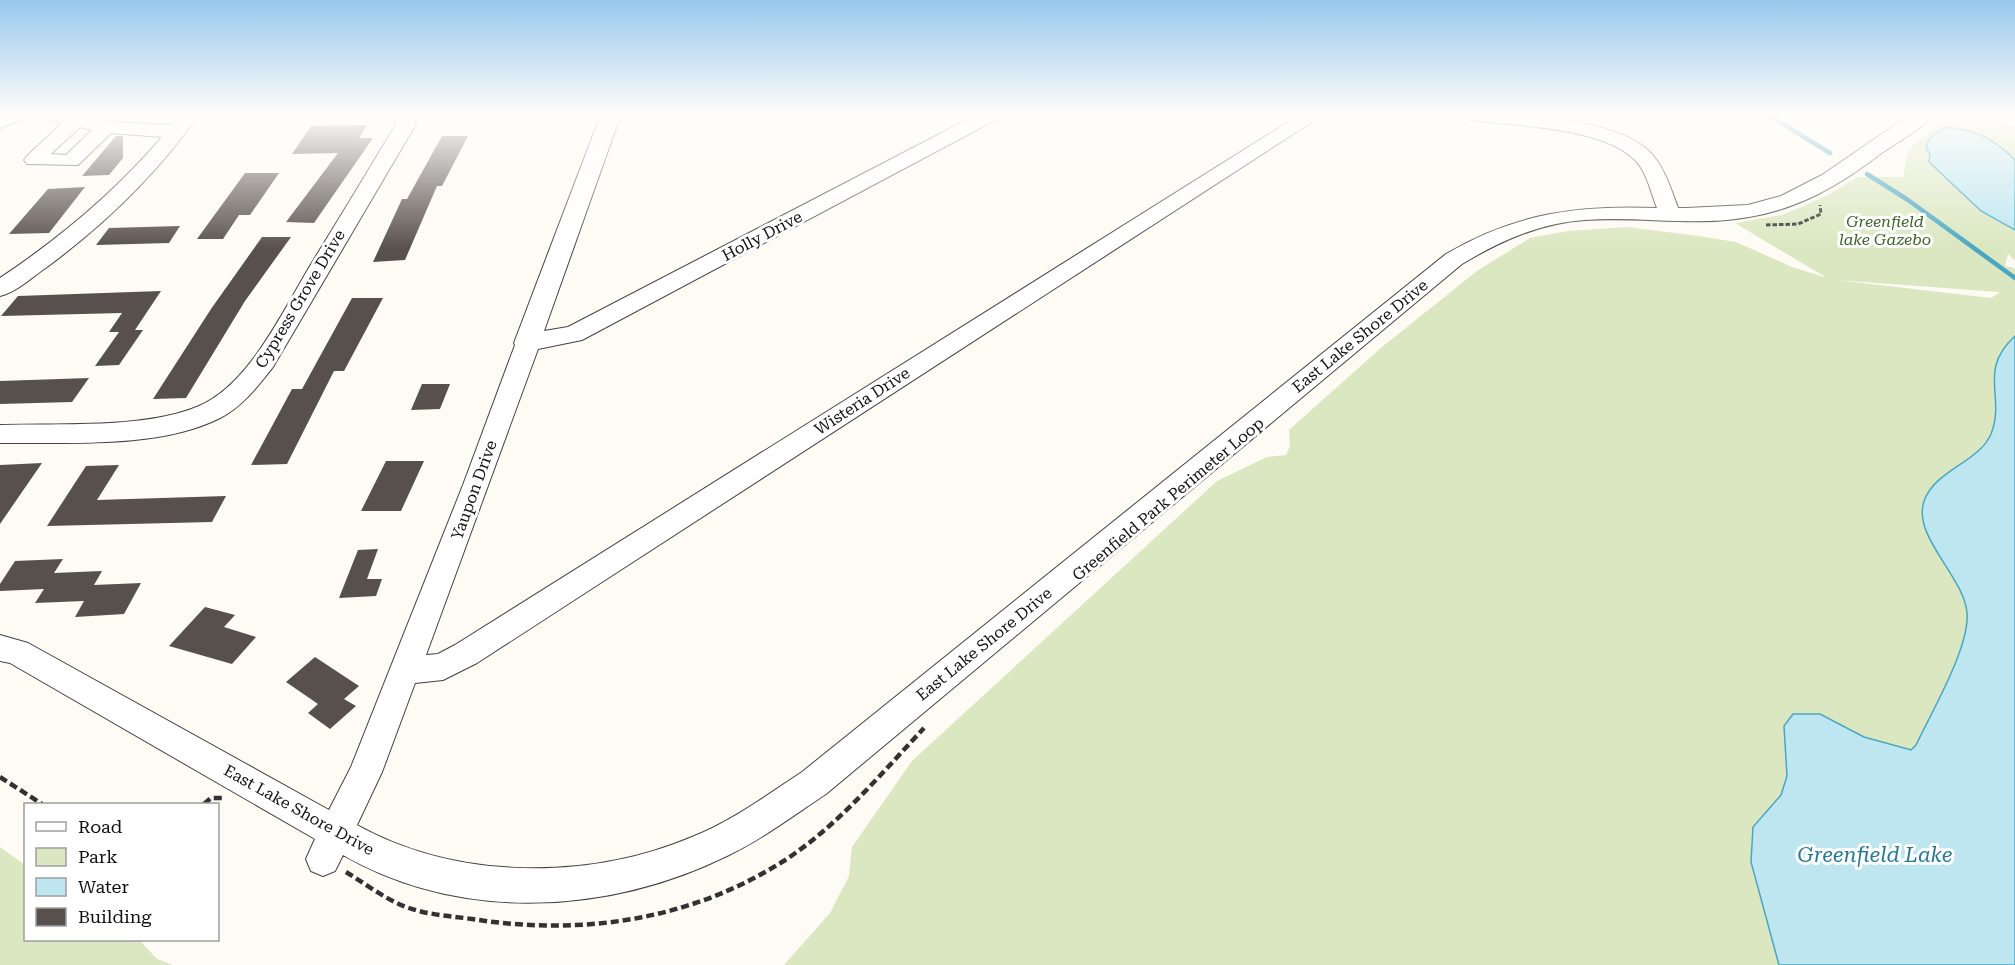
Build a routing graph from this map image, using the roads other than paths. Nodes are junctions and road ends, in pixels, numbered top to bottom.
1 (35, 159) edge
2 (73, 159) edge
3 (150, 159) edge
4 (385, 159) edge
5 (595, 159) edge
6 (906, 159) edge
7 (1243, 159) edge
8 (1643, 159) edge
9 (1858, 159) edge
10 (1670, 215) junction
11 (0, 289) edge
12 (526, 343) junction
13 (0, 434) edge
14 (0, 648) edge
15 (404, 671) junction
16 (337, 832) junction
17 (322, 860) road end

1 - 2 street
3 - 11 street
4 - 13 street, Cypress Grove Drive
5 - 12 street, Yaupon Drive
6 - 12 street, Holly Drive
7 - 15 street, Wisteria Drive
8 - 10 street
9 - 10 street, East Lake Shore Drive
10 - 16 street, East Lake Shore Drive
12 - 15 street, Yaupon Drive
14 - 16 street, East Lake Shore Drive
15 - 16 street, Yaupon Drive
16 - 17 street, Yaupon Drive

